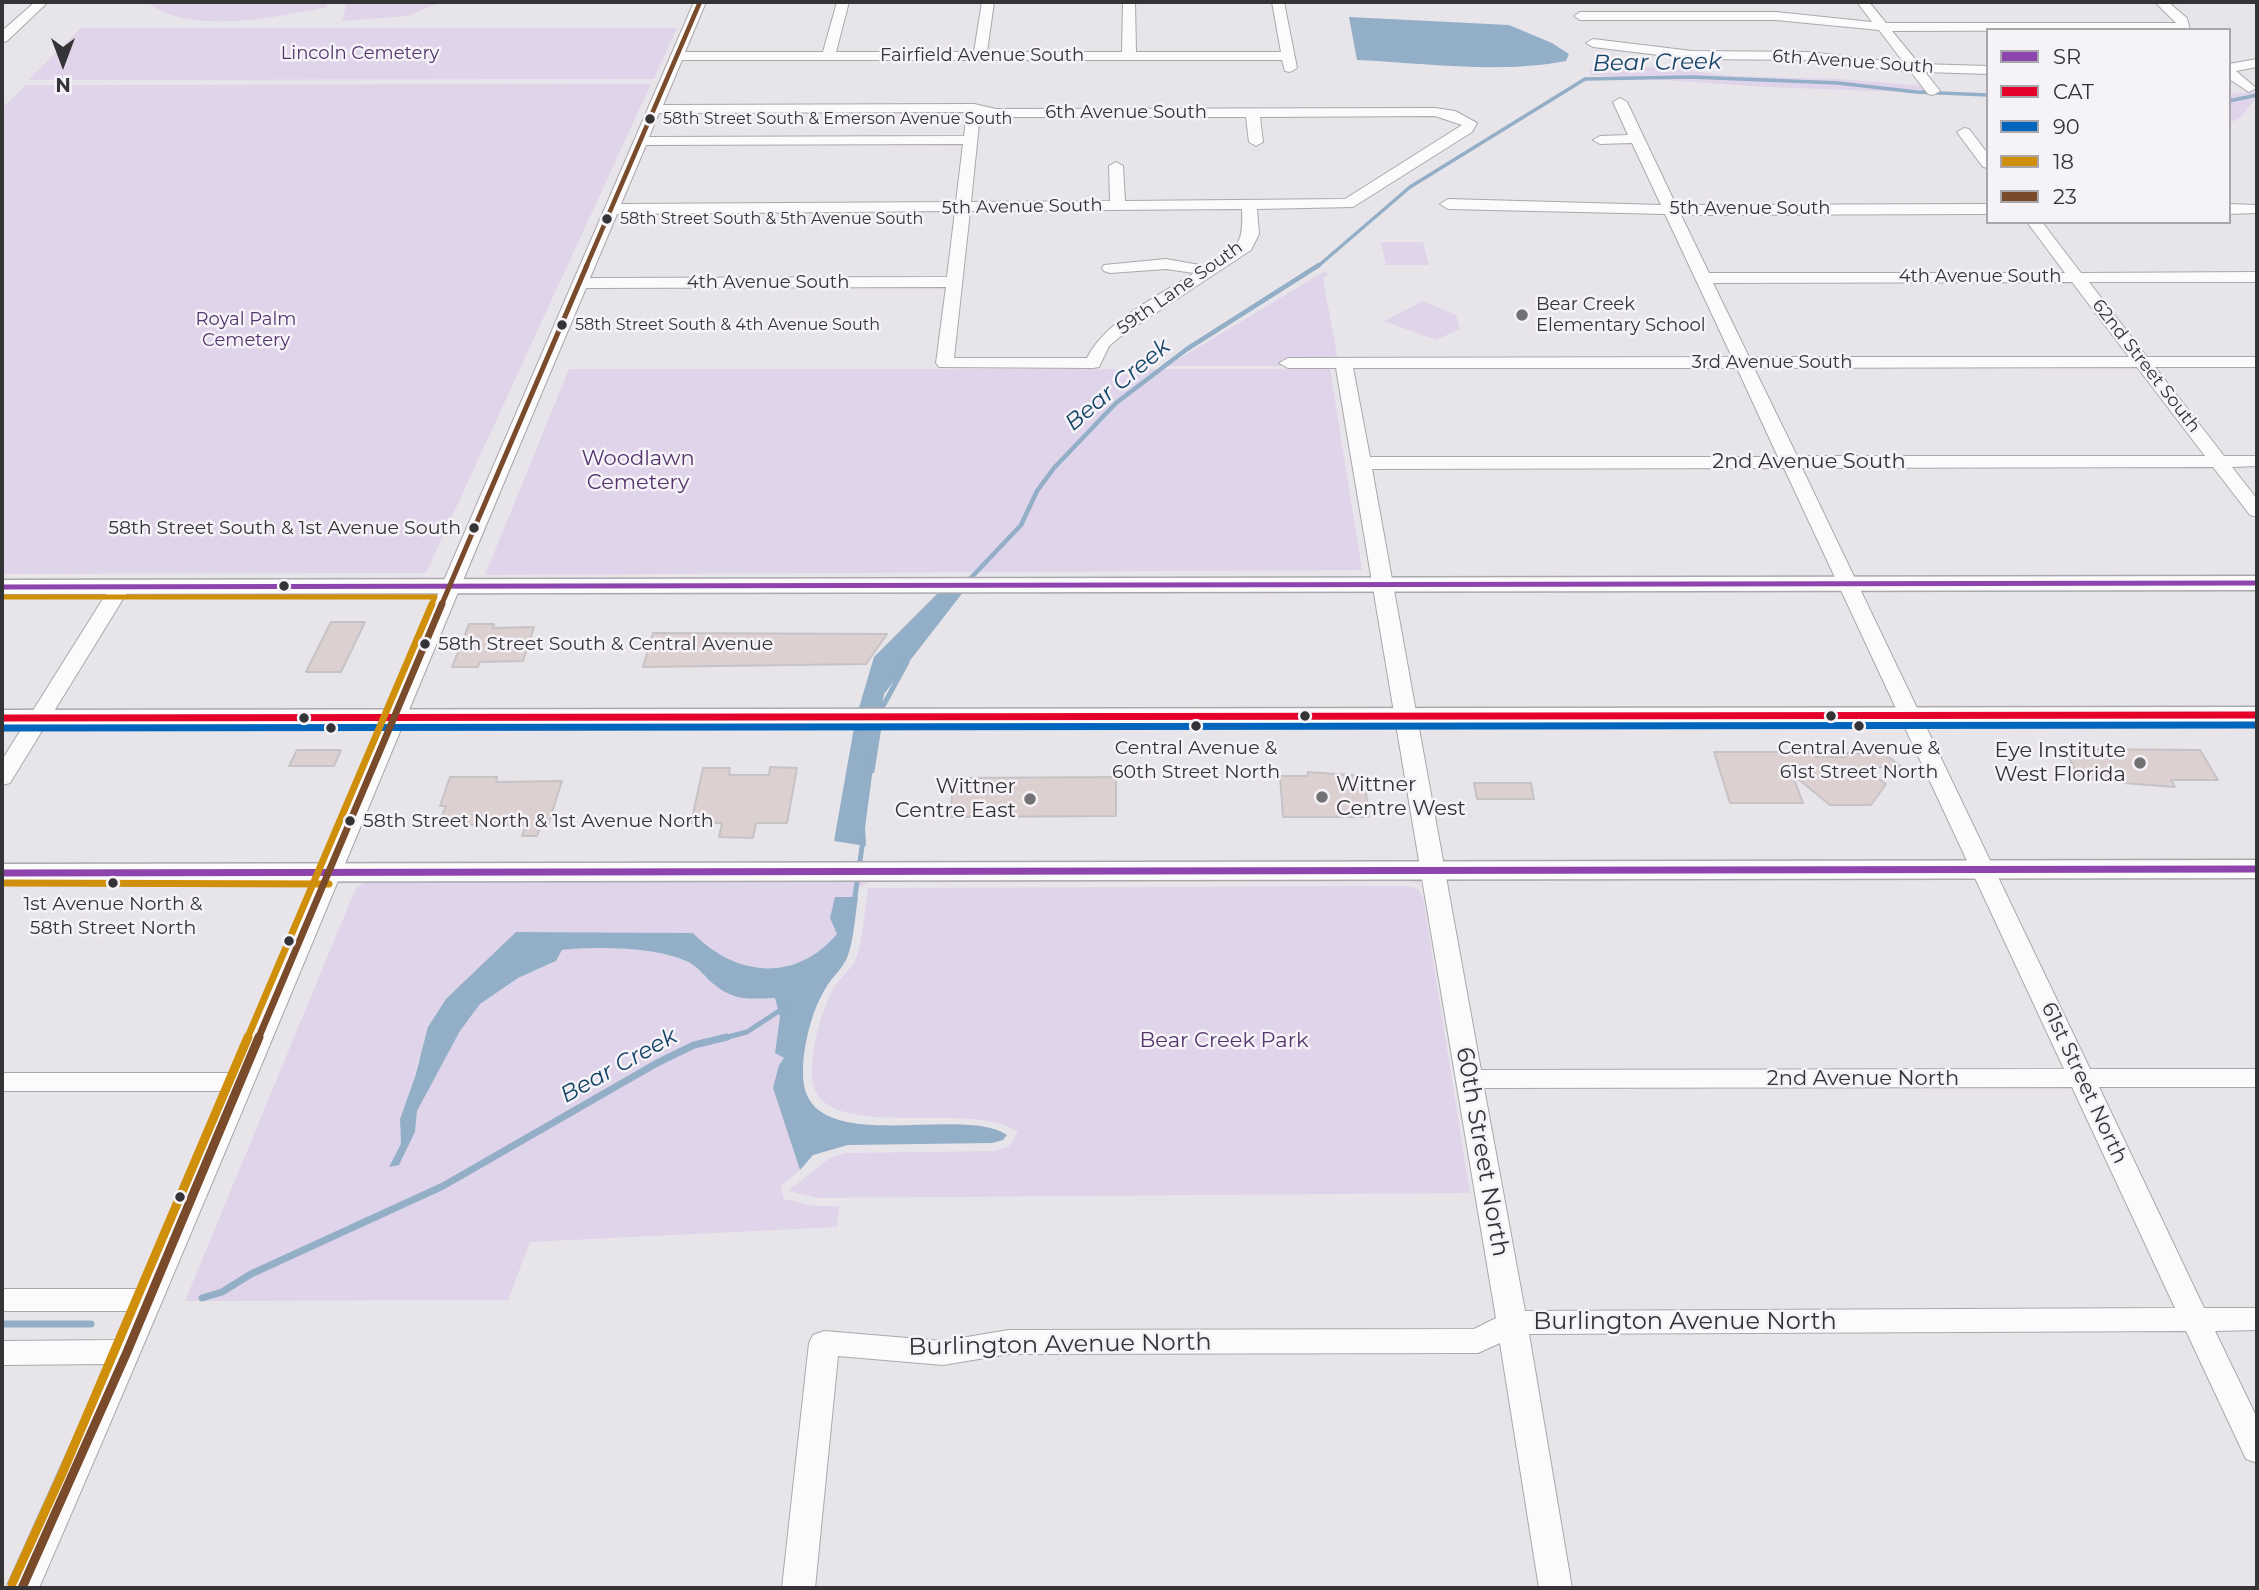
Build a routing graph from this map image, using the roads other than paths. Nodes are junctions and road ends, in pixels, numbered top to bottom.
1 (42, 2) edge
2 (700, 2) edge
3 (843, 2) edge
4 (988, 2) edge
5 (1129, 2) edge
6 (1278, 2) edge
7 (1573, 2) edge
8 (1863, 2) edge
9 (2161, 2) edge
10 (1580, 16) junction
11 (1883, 27) junction
12 (2033, 28) edge
13 (2183, 28) edge
14 (2, 38) edge
15 (1593, 43) junction
16 (677, 56) junction
17 (828, 56) junction
18 (980, 56) junction
19 (1129, 56) junction
20 (1600, 58) dead end
21 (2257, 63) edge
22 (1914, 68) junction
23 (1986, 70) edge
24 (2231, 70) edge
25 (2231, 72) edge
26 (2249, 88) dead end
27 (1933, 91) dead end
28 (1620, 102) dead end
29 (974, 108) junction
30 (654, 109) junction
31 (1253, 113) junction
32 (1964, 132) dead end
33 (1638, 139) junction
34 (970, 140) junction
35 (1601, 140) dead end
36 (641, 141) junction
37 (1256, 142) dead end
38 (1986, 161) edge
39 (1116, 166) dead end
40 (1348, 204) joint
41 (1448, 204) dead end
42 (1118, 206) junction
43 (1249, 206) junction
44 (965, 208) junction
45 (612, 209) junction
46 (1986, 209) edge
47 (2231, 209) edge
48 (2257, 209) edge
49 (1671, 210) junction
50 (2036, 224) edge
51 (1110, 268) dead end
52 (1209, 271) junction
53 (2077, 277) junction
54 (2257, 277) edge
55 (1704, 278) junction
56 (954, 282) junction
57 (581, 284) junction
58 (2257, 362) edge
59 (945, 363) joint
60 (1288, 363) dead end
61 (1745, 363) junction
62 (2142, 363) junction
63 (1344, 364) junction
64 (2219, 461) junction
65 (2257, 461) edge
66 (1791, 462) junction
67 (1361, 463) junction
68 (2257, 511) edge
69 (1846, 583) junction
70 (2257, 583) edge
71 (1382, 584) junction
72 (121, 586) junction
73 (451, 586) junction
74 (2, 587) edge
75 (2257, 715) edge
76 (1407, 716) junction
77 (1910, 716) junction
78 (2, 718) edge
79 (39, 718) junction
80 (393, 718) junction
81 (2, 778) edge
82 (2257, 869) edge
83 (1434, 870) junction
84 (1984, 870) junction
85 (2, 873) edge
86 (329, 874) junction
87 (2082, 1078) junction
88 (2257, 1078) edge
89 (1469, 1080) junction
90 (2, 1082) edge
91 (241, 1082) junction
92 (2, 1300) edge
93 (149, 1300) junction
94 (2195, 1319) junction
95 (2257, 1319) edge
96 (1512, 1322) junction
97 (127, 1352) junction
98 (2, 1353) edge
99 (2257, 1450) edge
100 (22, 1588) edge
101 (798, 1588) edge
102 (1555, 1588) edge

1 - 14 street
2 - 16 street
3 - 17 street
4 - 18 street
5 - 19 street
6 - 19 street, Fairfield Avenue South
7 - 10 street
8 - 11 street
9 - 13 street
10 - 11 street
10 - 15 street
11 - 12 street
11 - 22 street
15 - 20 street
15 - 22 street, 6th Avenue South
16 - 17 street, Fairfield Avenue South
16 - 30 street
17 - 18 street, Fairfield Avenue South
18 - 19 street, Fairfield Avenue South
21 - 24 street
22 - 23 street, 6th Avenue South
22 - 27 street
25 - 26 street
28 - 33 street, 61st Street North
29 - 30 street, 6th Avenue South
29 - 31 street, 6th Avenue South
29 - 34 street
30 - 36 street
31 - 37 street
31 - 40 street, 6th Avenue South
32 - 38 street
33 - 35 street
33 - 49 street, 61st Street North
34 - 36 street
34 - 44 street
36 - 45 street
39 - 42 street
40 - 43 street, 5th Avenue South
41 - 49 street, 5th Avenue South
42 - 43 street, 5th Avenue South
42 - 44 street, 5th Avenue South
43 - 52 street, 59th Lane South
44 - 45 street, 5th Avenue South
44 - 56 street
45 - 57 street
46 - 49 street, 5th Avenue South
47 - 48 street
49 - 55 street, 61st Street North
50 - 53 street, 62nd Street South
51 - 52 street
52 - 59 street, 59th Lane South
53 - 54 street, 4th Avenue South
53 - 55 street, 4th Avenue South
53 - 62 street, 62nd Street South
55 - 61 street, 61st Street North
56 - 57 street, 4th Avenue South
56 - 59 street
57 - 73 street
58 - 62 street, 3rd Avenue South
60 - 63 street, 3rd Avenue South
61 - 62 street, 3rd Avenue South
61 - 63 street, 3rd Avenue South
61 - 66 street, 61st Street North
62 - 64 street, 62nd Street South
63 - 67 street, 60th Street North
64 - 65 street, 2nd Avenue South
64 - 66 street, 2nd Avenue South
64 - 68 street, 62nd Street South
66 - 67 street, 2nd Avenue South
66 - 69 street, 61st Street North
67 - 71 street, 60th Street North
69 - 70 main road
69 - 71 main road
69 - 77 street, 61st Street North
71 - 73 main road
71 - 76 street, 60th Street North
72 - 73 main road
72 - 74 main road
72 - 79 street
73 - 80 street
75 - 77 main road
76 - 77 main road
76 - 80 main road
76 - 83 street, 60th Street North
77 - 84 street, 61st Street North
78 - 79 main road
79 - 80 main road
79 - 81 street
80 - 86 street
82 - 84 main road
83 - 84 main road
83 - 86 main road
83 - 89 street, 60th Street North
84 - 87 street, 61st Street North
85 - 86 main road
86 - 91 street
87 - 88 street, 2nd Avenue North
87 - 89 street, 2nd Avenue North
87 - 94 street, 61st Street North
89 - 96 street, 60th Street North
90 - 91 street
91 - 93 street
92 - 93 street
93 - 97 street
94 - 95 street, Burlington Avenue North
94 - 96 street, Burlington Avenue North
94 - 99 street, 61st Street North
96 - 101 street, Burlington Avenue North
96 - 102 street, 60th Street North
97 - 98 street
97 - 100 street

